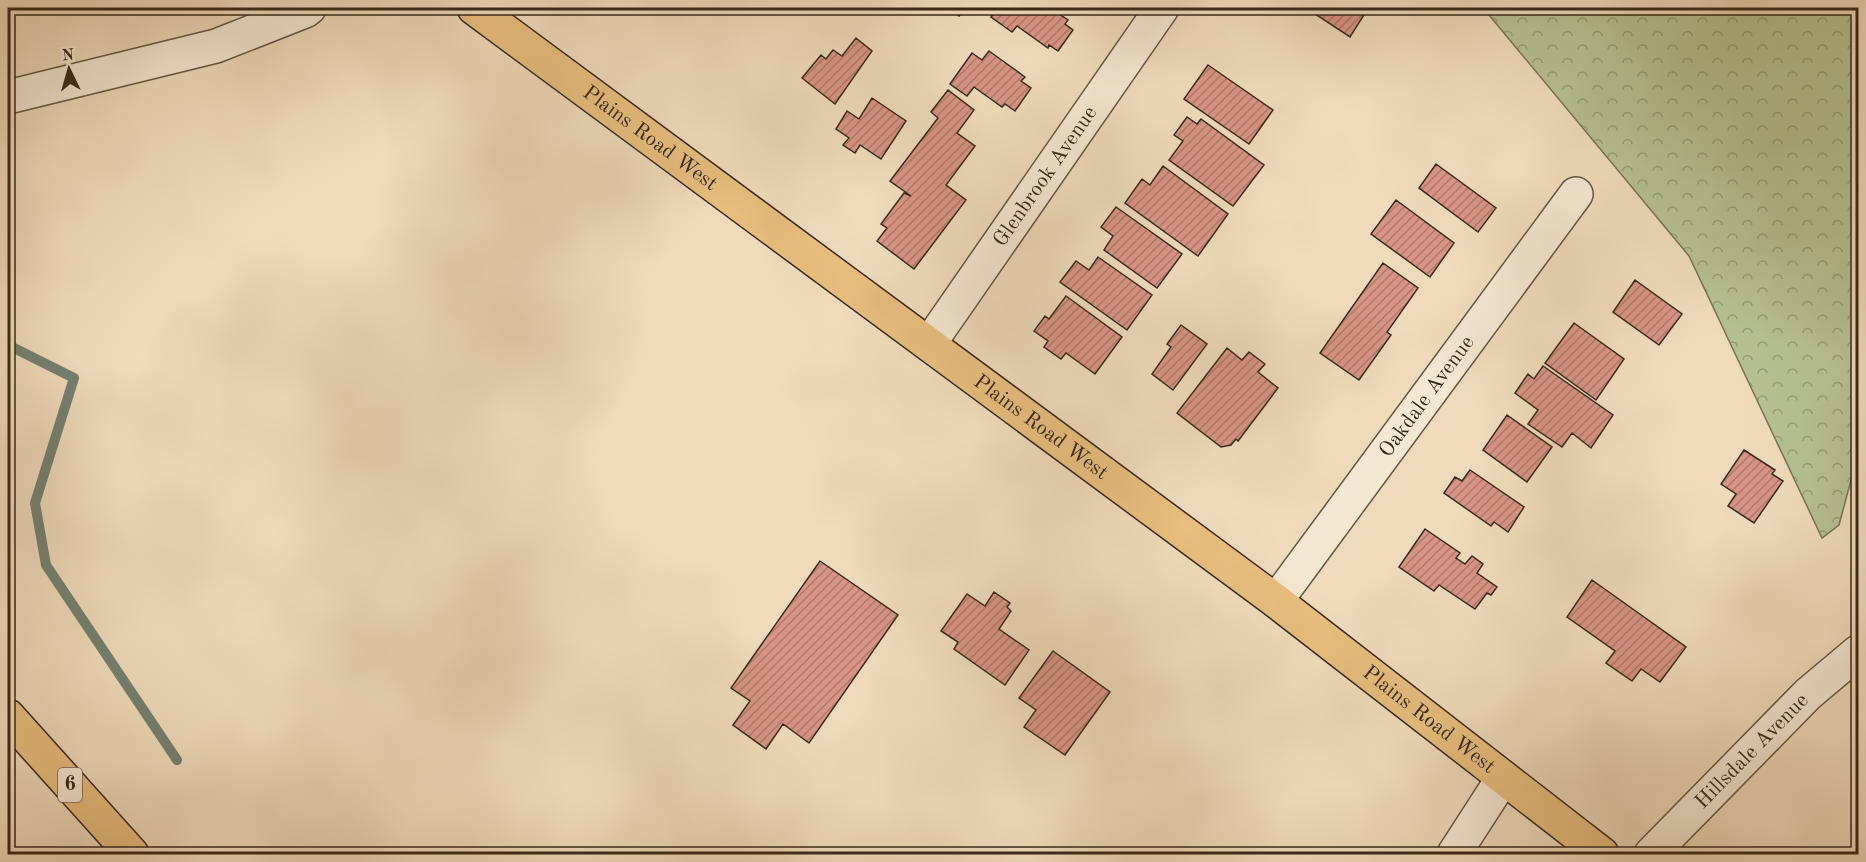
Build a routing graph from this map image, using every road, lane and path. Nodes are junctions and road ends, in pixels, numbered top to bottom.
1 (309, 8) edge
2 (474, 8) edge
3 (1162, 8) edge
4 (8, 97) edge
5 (1576, 194) dead end
6 (929, 344) junction
7 (1276, 601) junction
8 (1858, 652) edge
9 (8, 716) edge
10 (1503, 778) junction
11 (132, 855) edge
12 (1454, 855) edge
13 (1602, 855) edge
14 (1651, 855) edge

1 - 4 street
2 - 6 main road, Plains Road West
3 - 6 street, Glenbrook Avenue
5 - 7 street, Oakdale Avenue
6 - 7 main road, Plains Road West
7 - 10 main road, Plains Road West
8 - 14 street, Hillsdale Avenue
9 - 11 main road, 6
10 - 12 street
10 - 13 main road, Plains Road West

